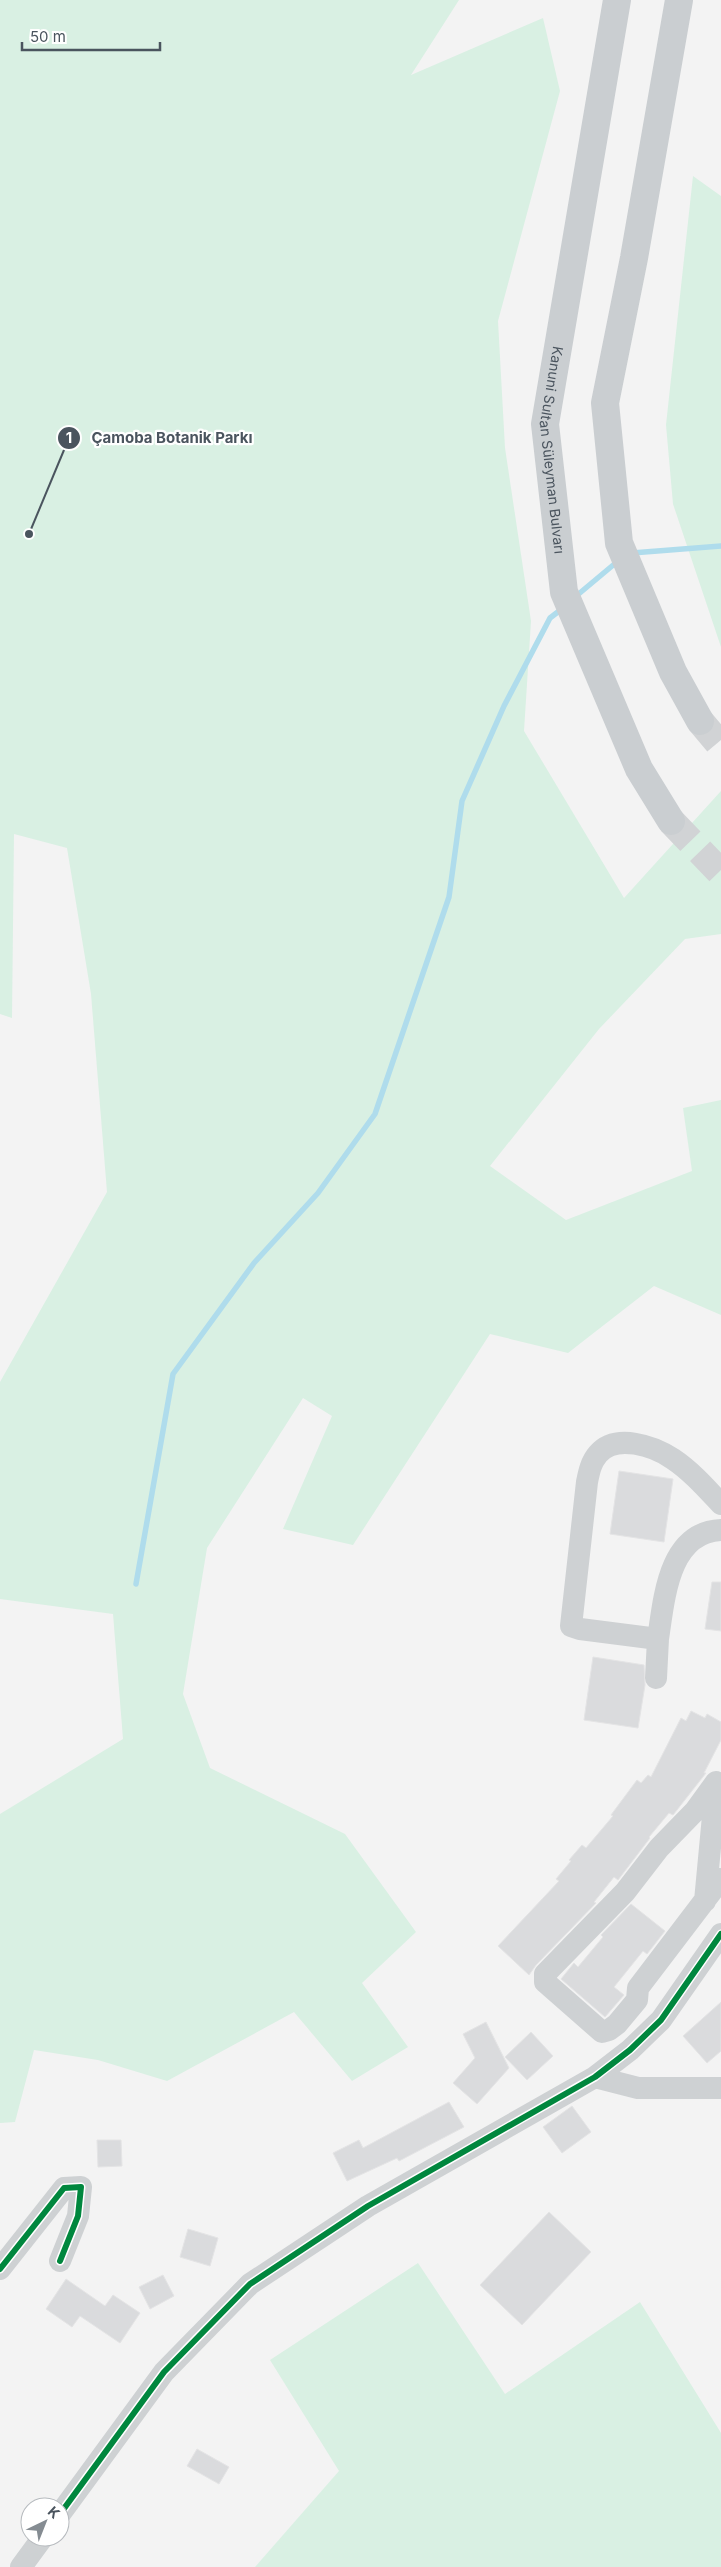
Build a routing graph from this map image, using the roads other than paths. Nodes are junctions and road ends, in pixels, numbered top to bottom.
1 (617, 0) edge
2 (679, 0) edge
3 (700, 721) tunnel mouth
4 (671, 821) tunnel mouth
5 (721, 1504) edge
6 (721, 1530) edge
7 (658, 1639) junction
8 (656, 1678) dead end
9 (718, 1777) edge
10 (721, 1879) edge
11 (705, 1902) junction
12 (721, 1934) edge
13 (595, 2077) junction
14 (721, 2088) edge
15 (60, 2261) dead end
16 (0, 2269) edge
17 (70, 2500) edge
18 (36, 2547) edge
19 (22, 2567) edge

1 - 4 main road, Kanuni Sultan Süleyman Bulvarı
2 - 3 main road
5 - 7 street
6 - 7 street
7 - 8 street
9 - 11 street
9 - 11 street
10 - 11 street
12 - 13 street
13 - 14 street
13 - 17 street
15 - 16 street
18 - 19 street

